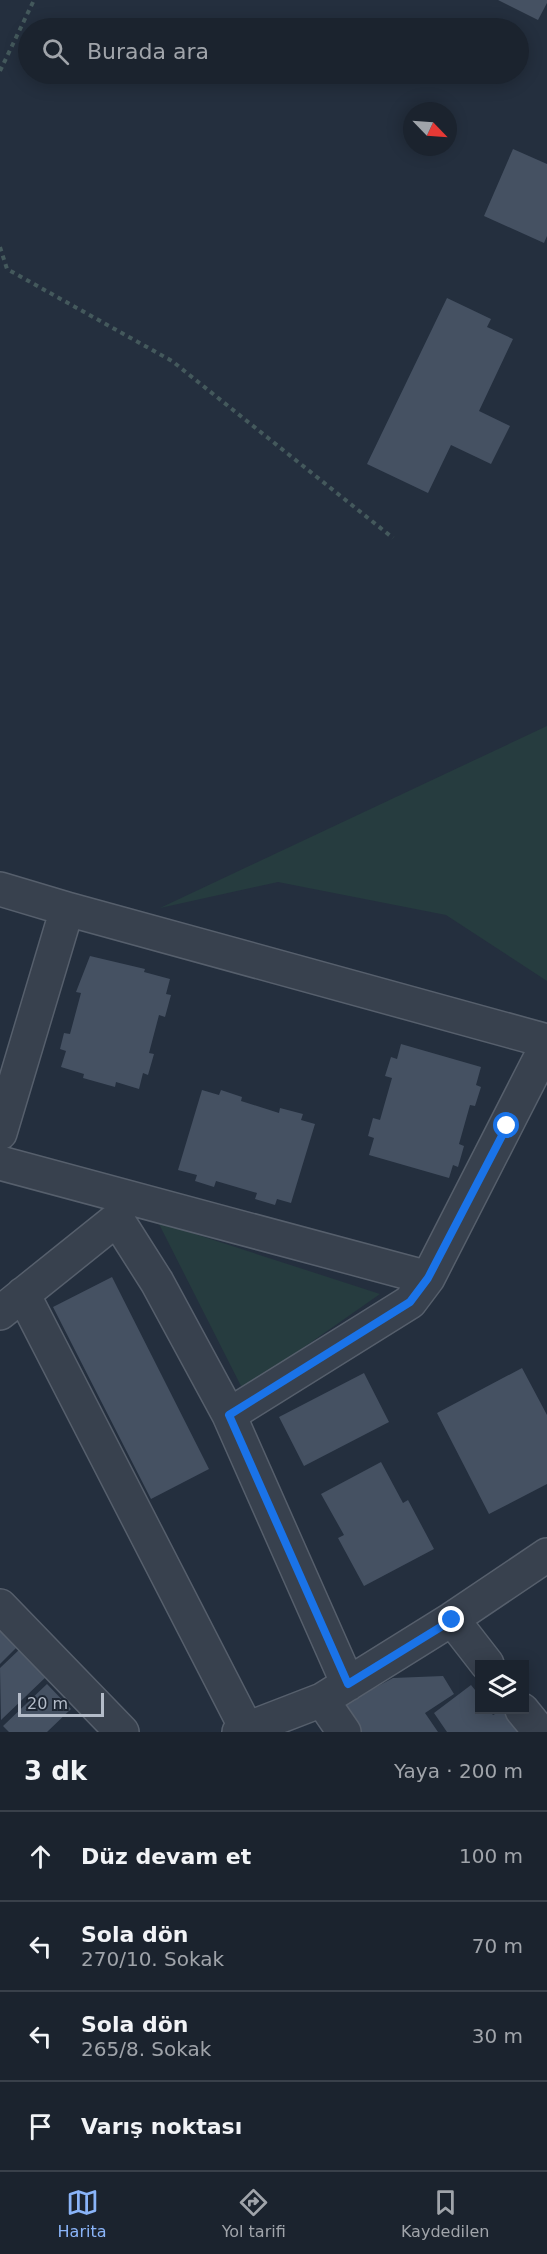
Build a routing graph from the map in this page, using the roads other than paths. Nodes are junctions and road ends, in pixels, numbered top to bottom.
1 (0, 889) edge
2 (67, 909) junction
3 (547, 1043) edge
4 (0, 1133) edge
5 (0, 1163) edge
6 (121, 1208) junction
7 (428, 1278) junction
8 (12, 1304) edge
9 (229, 1415) junction
10 (547, 1555) edge
11 (0, 1606) edge
12 (452, 1620) junction
13 (483, 1660) edge
14 (335, 1692) junction
15 (525, 1714) edge
16 (243, 1730) edge
17 (123, 1732) edge
18 (344, 1732) edge
19 (540, 1732) edge

1 - 2 street
2 - 3 street
2 - 4 street
3 - 7 street
5 - 6 street
6 - 7 street
6 - 8 street
6 - 9 street
7 - 9 street
8 - 16 street
9 - 14 street
10 - 12 street
11 - 17 street
12 - 13 street
12 - 14 street
14 - 16 street
14 - 18 street
15 - 19 street

